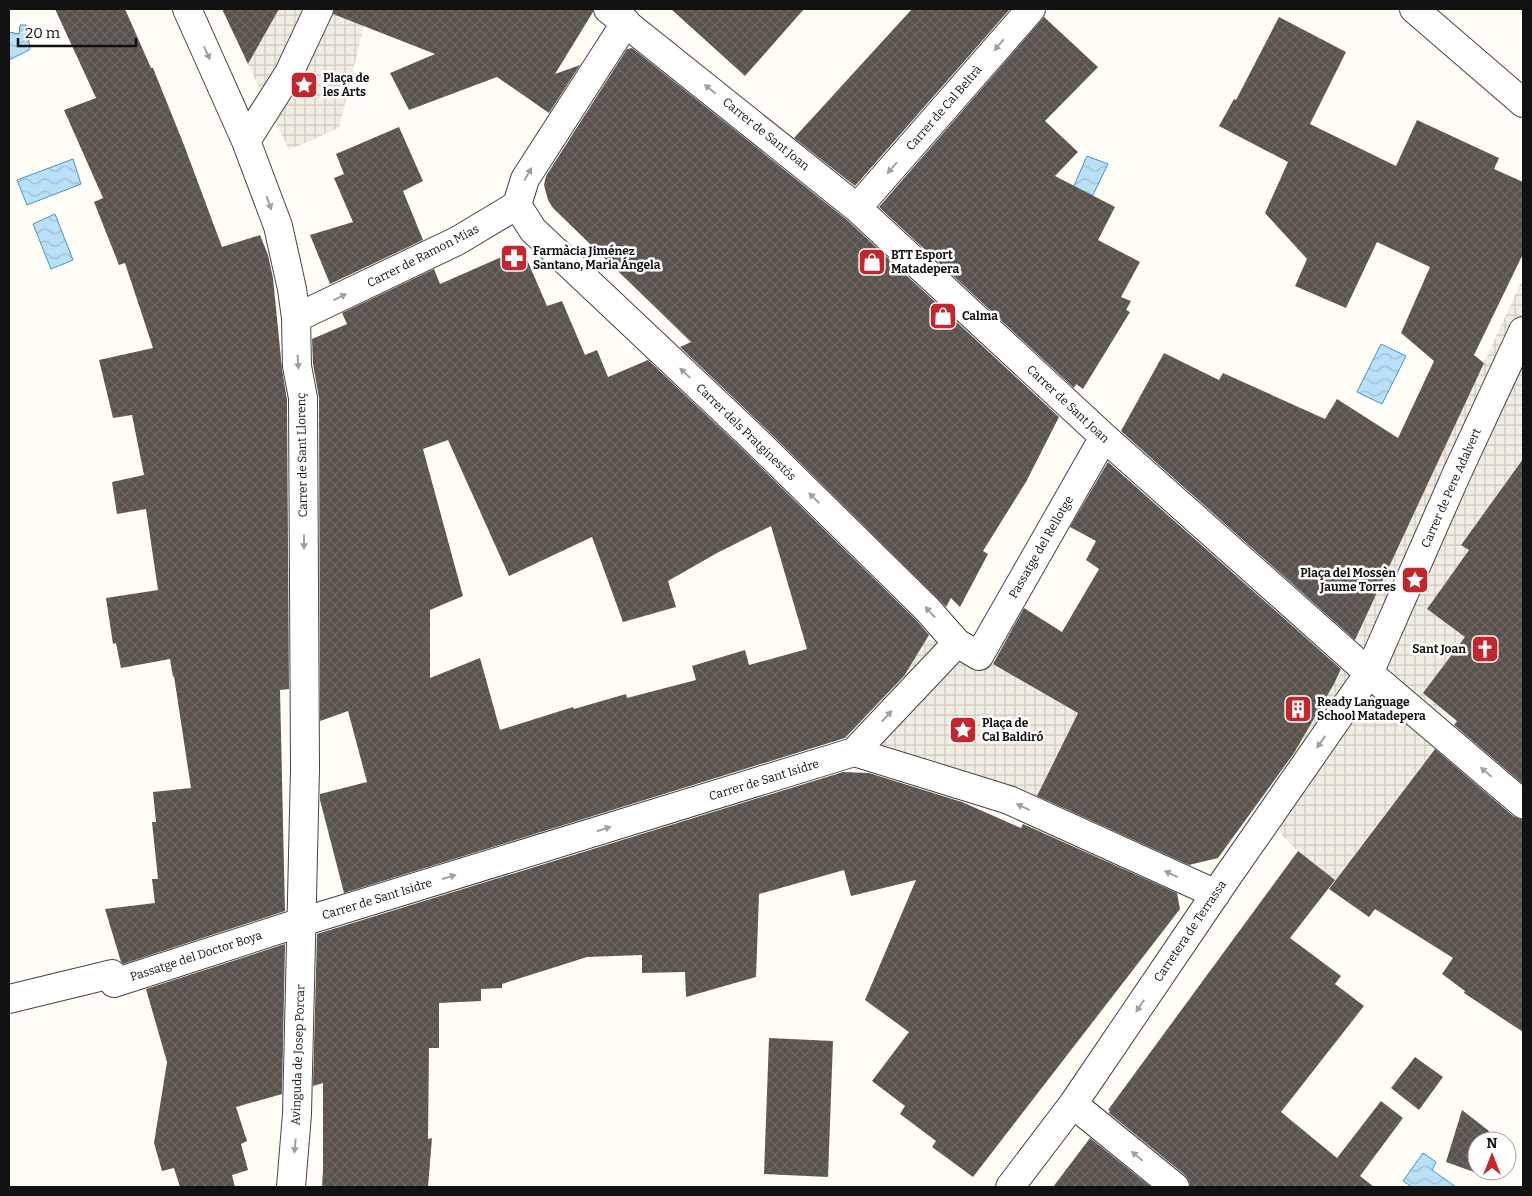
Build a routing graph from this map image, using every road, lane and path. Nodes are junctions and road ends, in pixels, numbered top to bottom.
1 (187, 9) edge
2 (320, 9) edge
3 (1031, 9) edge
4 (1414, 9) edge
5 (617, 15) edge
6 (1523, 103) edge
7 (246, 140) junction
8 (517, 205) junction
9 (857, 208) junction
10 (296, 318) junction
11 (1523, 331) edge
12 (1104, 437) junction
13 (968, 649) junction
14 (1369, 673) junction
15 (854, 752) junction
16 (1523, 804) edge
17 (1216, 894) junction
18 (302, 922) junction
19 (9, 999) edge
20 (1073, 1104) junction
21 (292, 1187) edge
22 (1010, 1187) edge
23 (1175, 1187) edge

1 -> 7 street, Carrer de Sant Llorenç
2 - 7 street
3 -> 9 street, Carrer de Cal Beltrà
4 - 6 street
8 -> 5 street
9 -> 5 street, Carrer de Sant Joan
7 -> 10 street, Carrer de Sant Llorenç
10 -> 8 street, Carrer de Ramon Mias
13 -> 8 street, Carrer dels Pratginestós
9 - 12 street, Carrer de Sant Joan
10 -> 18 street, Carrer de Sant Llorenç
11 - 14 street, Carrer de Pere Adalvert
12 - 13 street, Passatge del Rellotge
12 - 14 street, Carrer de Sant Joan
15 -> 13 street
16 -> 14 street, Carrer de Sant Joan
14 -> 17 street, Carretera de Terrassa
17 -> 15 street
18 -> 15 street, Carrer de Sant Isidre
17 -> 20 street, Carretera de Terrassa
18 - 19 street, Passatge del Doctor Boya
18 -> 21 street, Avinguda de Josep Porcar
20 - 22 street, Carretera de Terrassa
23 -> 20 street

